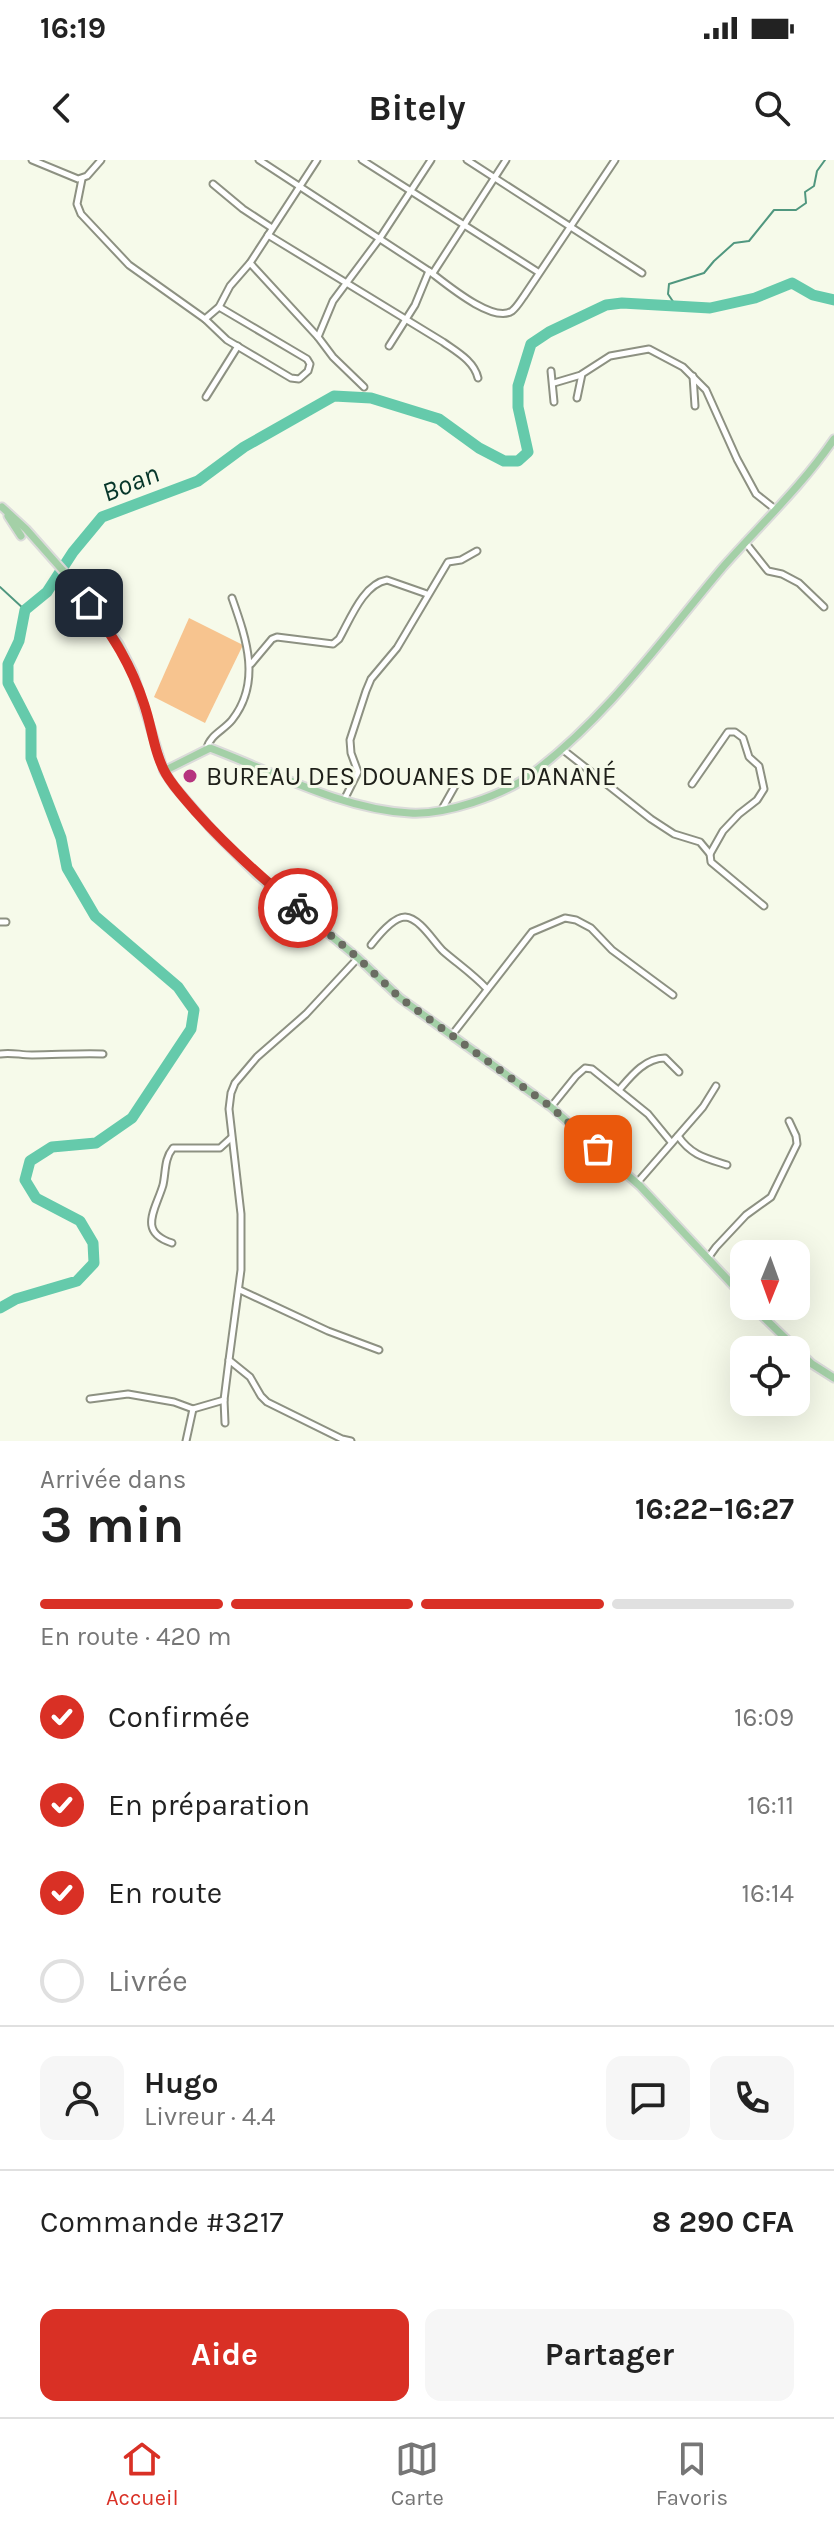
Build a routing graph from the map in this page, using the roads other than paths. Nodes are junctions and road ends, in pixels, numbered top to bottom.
1 (32, 160) edge
2 (101, 160) edge
3 (259, 160) edge
4 (317, 160) edge
5 (362, 160) edge
6 (431, 160) edge
7 (467, 160) edge
8 (506, 160) edge
9 (615, 160) edge
10 (495, 177) junction
11 (82, 179) junction
12 (213, 184) dead end
13 (299, 186) junction
14 (410, 192) junction
15 (464, 227) junction
16 (272, 228) junction
17 (572, 228) junction
18 (268, 235) junction
19 (380, 238) junction
20 (250, 263) junction
21 (431, 272) junction
22 (538, 272) junction
23 (642, 273) dead end
24 (347, 283) junction
25 (219, 307) junction
26 (407, 318) junction
27 (205, 319) junction
28 (318, 337) junction
29 (238, 346) junction
30 (389, 346) dead end
31 (551, 371) dead end
32 (582, 374) junction
33 (692, 375) junction
34 (478, 378) dead end
35 (554, 383) junction
36 (364, 387) dead end
37 (206, 397) dead end
38 (577, 398) dead end
39 (554, 402) dead end
40 (695, 406) dead end
41 (834, 439) edge
42 (1, 506) edge
43 (775, 509) junction
44 (21, 536) dead end
45 (745, 542) junction
46 (477, 551) dead end
47 (427, 594) junction
48 (232, 598) dead end
49 (824, 607) dead end
50 (251, 664) junction
51 (207, 748) junction
52 (561, 748) junction
53 (164, 771) junction
54 (460, 777) dead end
55 (692, 784) dead end
56 (344, 800) junction
57 (441, 810) junction
58 (710, 854) junction
59 (764, 906) dead end
60 (371, 945) dead end
61 (358, 958) junction
62 (487, 989) junction
63 (673, 995) dead end
64 (452, 1035) junction
65 (0, 1054) edge
66 (103, 1054) dead end
67 (679, 1072) dead end
68 (716, 1086) dead end
69 (619, 1090) junction
70 (551, 1107) junction
71 (789, 1121) dead end
72 (678, 1135) junction
73 (231, 1137) junction
74 (671, 1142) junction
75 (727, 1165) dead end
76 (637, 1183) junction
77 (172, 1243) dead end
78 (708, 1258) junction
79 (730, 1282) edge
80 (240, 1290) junction
81 (766, 1320) edge
82 (379, 1350) dead end
83 (229, 1360) junction
84 (834, 1378) edge
85 (90, 1399) dead end
86 (224, 1400) junction
87 (193, 1409) junction
88 (225, 1423) dead end
89 (186, 1441) edge
90 (351, 1441) edge

1 - 11 street
2 - 11 street
3 - 13 street
4 - 13 street
5 - 14 street
6 - 14 street
7 - 10 street
8 - 10 street
9 - 17 street
10 - 15 street
10 - 17 street
11 - 27 street
12 - 16 street
13 - 16 street
13 - 19 street
14 - 15 street
14 - 19 street
15 - 21 street
15 - 22 street
16 - 18 street
17 - 22 street
17 - 23 street
18 - 20 street
18 - 24 street
19 - 21 street
19 - 24 street
20 - 25 street
20 - 28 street
21 - 22 street
21 - 26 street
24 - 26 street
24 - 28 street
25 - 27 street
25 - 29 street
26 - 30 street
26 - 34 street
27 - 29 street
28 - 36 street
29 - 37 street
31 - 35 street
32 - 33 street
32 - 35 street
32 - 38 street
33 - 40 street
33 - 43 street
35 - 39 street
41 - 43 main road
42 - 44 main road
42 - 53 main road
43 - 45 main road
45 - 49 street
45 - 52 main road
46 - 47 street
47 - 50 street
47 - 56 street
48 - 50 street
50 - 51 street
51 - 53 main road
51 - 56 main road
52 - 57 main road
52 - 58 street
53 - 61 main road
54 - 57 street
55 - 58 street
56 - 57 main road
58 - 59 street
60 - 62 street
61 - 64 main road
61 - 73 street
62 - 63 street
62 - 64 street
64 - 70 main road
65 - 66 street
67 - 69 street
68 - 72 street
69 - 70 street
69 - 74 street
70 - 76 main road
71 - 78 street
72 - 74 street
72 - 75 street
73 - 77 street
73 - 80 street
74 - 76 street
76 - 78 main road
78 - 79 main road
80 - 82 street
80 - 83 street
81 - 84 main road
83 - 86 street
83 - 90 street
85 - 87 street
86 - 87 street
86 - 88 street
87 - 89 street

